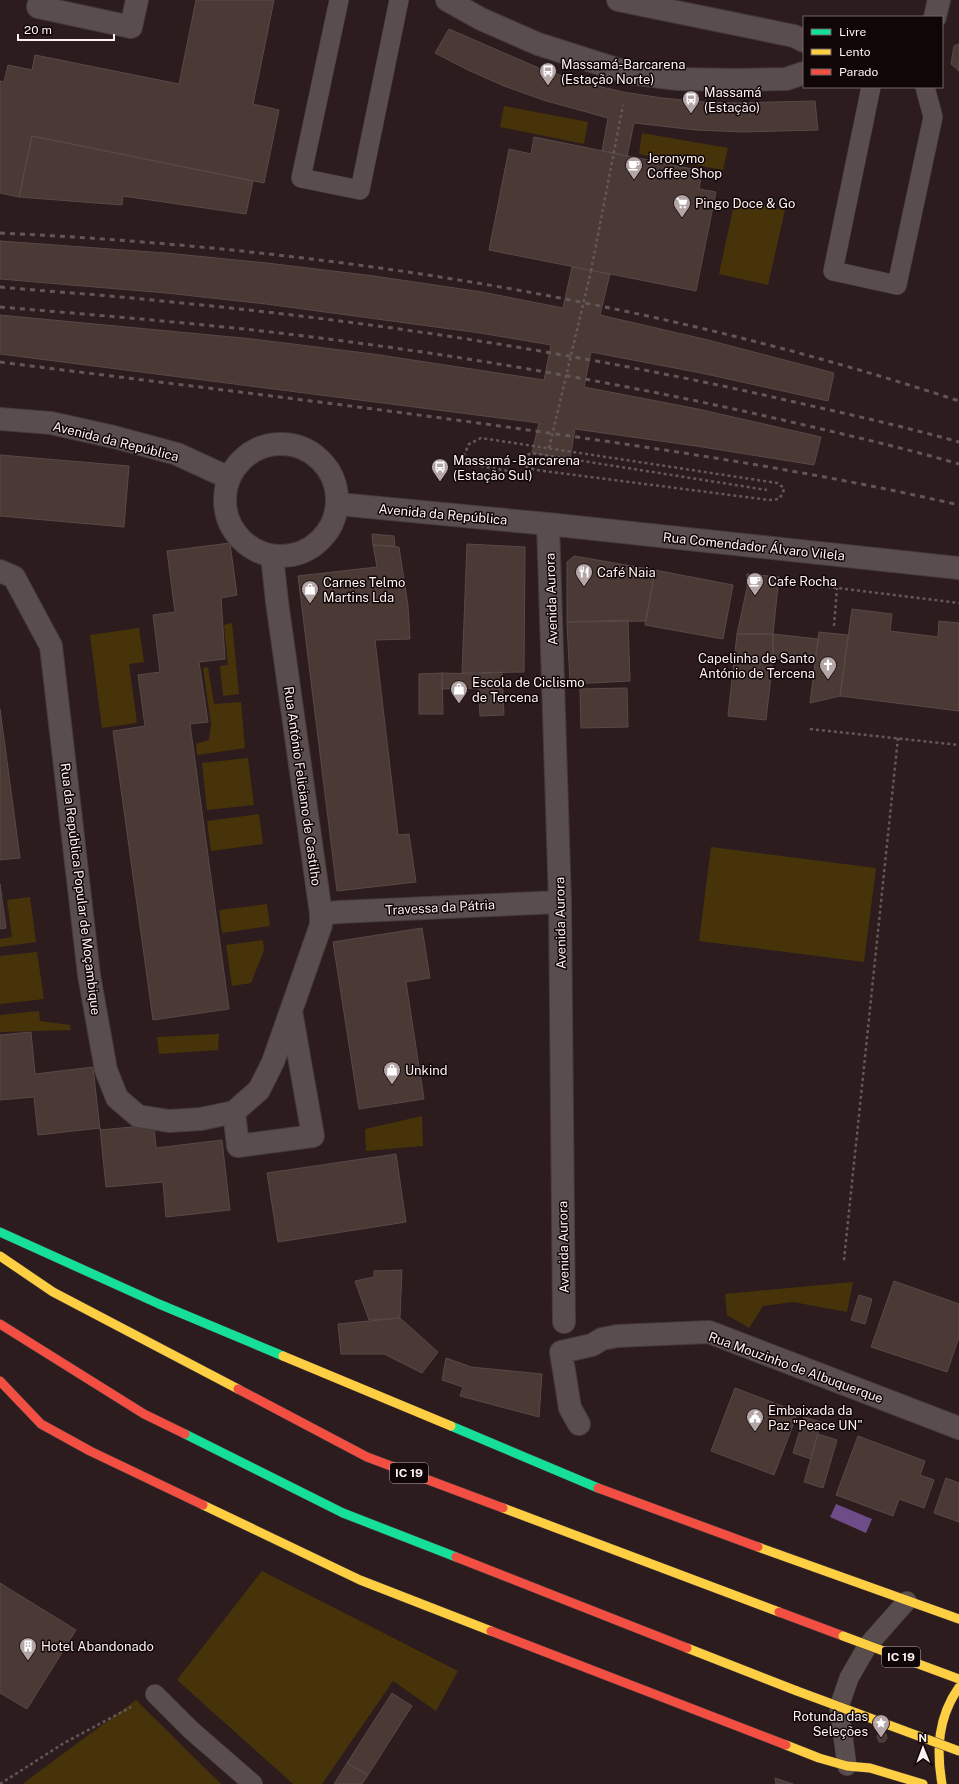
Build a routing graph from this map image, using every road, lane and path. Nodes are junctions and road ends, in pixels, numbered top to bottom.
1 (40, 0) edge
2 (137, 0) edge
3 (339, 0) edge
4 (399, 0) edge
5 (448, 0) edge
6 (618, 0) edge
7 (939, 0) edge
8 (935, 16) edge
9 (803, 41) edge
10 (803, 73) edge
11 (871, 88) edge
12 (925, 88) edge
13 (623, 105) dead end
14 (0, 420) edge
15 (549, 448) junction
16 (525, 474) dead end
17 (228, 478) junction
18 (767, 490) dead end
19 (338, 504) junction
20 (548, 524) junction
21 (272, 556) junction
22 (959, 568) edge
23 (0, 571) edge
24 (838, 588) dead end
25 (834, 626) dead end
26 (810, 729) dead end
27 (898, 738) junction
28 (959, 745) edge
29 (560, 902) junction
30 (321, 914) junction
31 (291, 1011) junction
32 (234, 1112) junction
33 (0, 1232) edge
34 (0, 1256) edge
35 (844, 1260) dead end
36 (564, 1322) dead end
37 (0, 1324) edge
38 (0, 1381) edge
39 (579, 1424) dead end
40 (959, 1428) edge
41 (907, 1601) junction
42 (959, 1620) edge
43 (959, 1679) edge
44 (959, 1687) edge
45 (155, 1694) joint
46 (959, 1751) edge
47 (847, 1766) junction
48 (0, 1784) edge
49 (253, 1784) edge
50 (923, 1784) edge
51 (942, 1784) edge

1 - 2 street
3 - 4 lane
5 - 10 street
6 - 9 street
7 - 8 street
11 - 12 lane
13 - 15 path, bridge
14 - 17 street, Avenida da República
15 - 16 path
15 - 18 path
17 - 19 street
17 - 21 street
19 - 20 street, Avenida da República
19 - 21 street
20 - 22 street, Rua Comendador Álvaro Vilela
20 - 29 street, Avenida Aurora
21 - 30 street, Rua António Feliciano de Castilho
23 - 32 street, Rua da República Popular de Moçambique
24 - 25 path
26 - 27 path
27 - 28 path
27 - 35 path
29 - 30 street, Travessa da Pátria
29 - 36 street, Avenida Aurora
30 - 31 street, Rua António Feliciano de Castilho
31 - 32 street, Rua António Feliciano de Castilho
31 - 32 street
33 - 41 main road
34 - 43 main road, IC 19, bridge
37 - 46 main road, bridge
38 - 47 main road
39 - 40 street, Rua Mouzinho de Albuquerque
41 - 42 main road
41 - 47 lane
44 - 51 main road
45 - 48 path
45 - 49 lane
47 - 50 main road

